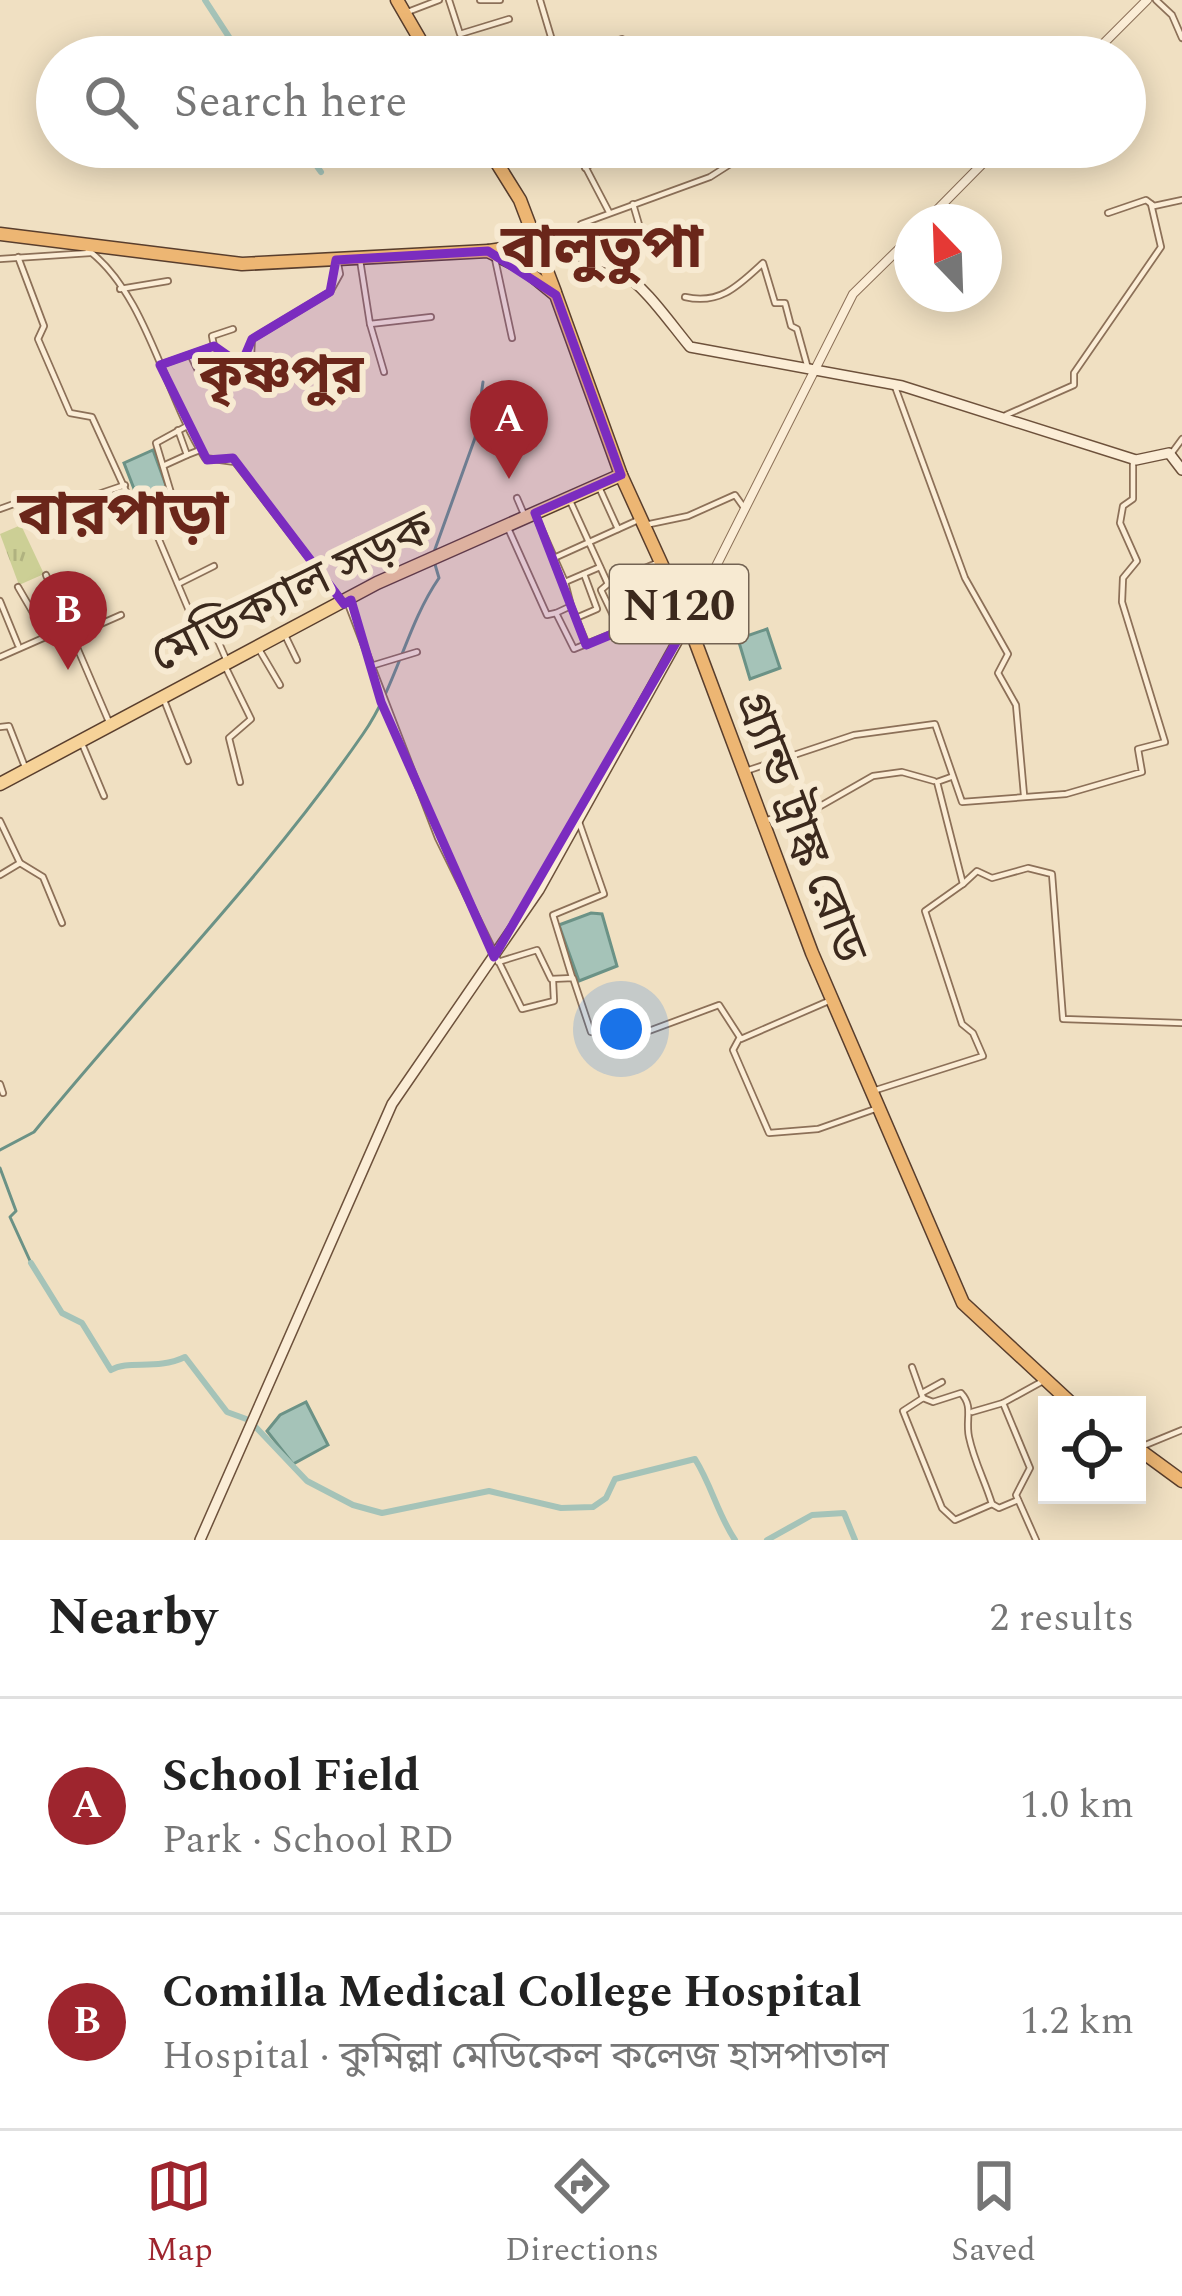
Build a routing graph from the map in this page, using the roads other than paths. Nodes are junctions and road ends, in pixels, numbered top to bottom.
1 (397, 0) edge
2 (439, 0) edge
3 (449, 0) edge
4 (480, 0) edge
5 (500, 0) edge
6 (540, 0) edge
7 (1147, 0) edge
8 (1156, 0) edge
9 (405, 13) junction
10 (509, 19) dead end
11 (418, 36) edge
12 (551, 36) edge
13 (1111, 36) edge
14 (1182, 38) edge
15 (500, 168) edge
16 (585, 168) edge
17 (724, 168) edge
18 (978, 168) edge
19 (1182, 200) edge
20 (633, 204) junction
21 (943, 204) edge
22 (1151, 204) junction
23 (609, 212) junction
24 (1108, 212) dead end
25 (0, 234) edge
26 (15, 236) junction
27 (536, 244) junction
28 (645, 245) dead end
29 (88, 249) junction
30 (490, 252) junction
31 (589, 254) junction
32 (894, 254) edge
33 (17, 257) junction
34 (360, 258) junction
35 (0, 259) edge
36 (336, 260) junction
37 (543, 261) junction
38 (168, 281) dead end
39 (120, 290) junction
40 (556, 295) junction
41 (685, 297) dead end
42 (431, 317) dead end
43 (370, 324) junction
44 (233, 329) dead end
45 (512, 338) dead end
46 (214, 346) junction
47 (191, 356) junction
48 (230, 364) junction
49 (160, 365) junction
50 (813, 371) junction
51 (384, 372) dead end
52 (202, 379) dead end
53 (214, 382) dead end
54 (894, 384) junction
55 (1001, 418) junction
56 (187, 426) junction
57 (178, 430) junction
58 (1182, 439) edge
59 (200, 450) junction
60 (1171, 454) junction
61 (187, 455) junction
62 (1133, 457) junction
63 (163, 466) junction
64 (1182, 470) edge
65 (621, 475) junction
66 (124, 484) junction
67 (598, 485) junction
68 (33, 497) dead end
69 (517, 498) dead end
70 (568, 498) junction
71 (78, 501) dead end
72 (0, 509) edge
73 (146, 509) junction
74 (745, 509) junction
75 (530, 515) junction
76 (644, 522) junction
77 (507, 526) junction
78 (618, 529) junction
79 (589, 542) junction
80 (554, 558) junction
81 (661, 561) junction
82 (214, 566) dead end
83 (600, 567) junction
84 (46, 574) dead end
85 (584, 574) junction
86 (565, 582) junction
87 (178, 584) junction
88 (608, 584) junction
89 (18, 586) dead end
90 (0, 601) edge
91 (345, 603) junction
92 (571, 606) junction
93 (680, 606) junction
94 (556, 613) junction
95 (121, 615) dead end
96 (576, 618) junction
97 (688, 622) junction
98 (66, 628) junction
99 (620, 631) junction
100 (284, 633) junction
101 (46, 635) junction
102 (70, 637) junction
103 (587, 645) junction
104 (258, 646) junction
105 (19, 648) junction
106 (417, 652) dead end
107 (0, 658) edge
108 (297, 660) dead end
109 (225, 663) junction
110 (368, 667) junction
111 (280, 686) dead end
112 (162, 694) junction
113 (110, 722) junction
114 (0, 727) edge
115 (81, 740) junction
116 (188, 761) dead end
117 (27, 770) junction
118 (742, 772) junction
119 (951, 777) junction
120 (937, 781) junction
121 (240, 782) dead end
122 (0, 784) edge
123 (104, 796) dead end
124 (1024, 796) junction
125 (579, 822) junction
126 (761, 822) junction
127 (1, 826) edge
128 (20, 863) junction
129 (0, 875) edge
130 (963, 884) junction
131 (62, 923) dead end
132 (496, 959) junction
133 (572, 977) junction
134 (553, 980) junction
135 (831, 1000) junction
136 (1182, 1023) edge
137 (739, 1039) junction
138 (0, 1084) edge
139 (871, 1092) junction
140 (3, 1093) dead end
141 (878, 1108) junction
142 (912, 1367) dead end
143 (942, 1382) dead end
144 (1043, 1382) junction
145 (923, 1395) junction
146 (1061, 1396) edge
147 (1003, 1403) junction
148 (972, 1412) junction
149 (1182, 1430) edge
150 (1146, 1444) edge
151 (1146, 1455) edge
152 (1182, 1481) edge
153 (1018, 1500) junction
154 (992, 1504) junction
155 (200, 1540) edge
156 (1036, 1540) edge

1 - 9 highway
2 - 9 street
3 - 10 street
4 - 5 street
6 - 12 street
7 - 13 street
8 - 14 street
9 - 11 highway
15 - 27 highway, গ্র্যান্ড ট্রাঙ্ক রোড
16 - 23 street
17 - 20 street
18 - 21 street
19 - 22 street
20 - 23 street
20 - 28 street
22 - 24 street
22 - 55 street
23 - 31 street
25 - 26 highway
26 - 29 highway
26 - 33 street
27 - 30 highway
27 - 37 highway, গ্র্যান্ড ট্রাঙ্ক রোড
29 - 33 street
29 - 36 highway
29 - 39 street
30 - 34 highway
30 - 40 highway
30 - 45 street
31 - 37 main road
31 - 50 main road
32 - 50 street
33 - 35 street
33 - 66 street
34 - 36 highway
34 - 43 street
36 - 48 street
37 - 40 highway, গ্র্যান্ড ট্রাঙ্ক রোড
38 - 39 street
39 - 49 street
40 - 65 highway, গ্র্যান্ড ট্রাঙ্ক রোড / N120
41 - 50 street
42 - 43 street
43 - 51 street
44 - 46 street
46 - 47 street
46 - 48 street
47 - 49 street
47 - 52 street
48 - 53 street
49 - 56 street
50 - 54 main road
50 - 74 street
54 - 55 main road
54 - 124 street
55 - 62 main road
56 - 57 street
56 - 59 street
57 - 61 street
57 - 63 street
58 - 60 street
59 - 61 street
59 - 91 street
60 - 62 main road
60 - 64 main road
61 - 63 street
62 - 124 street
63 - 73 street
65 - 67 main road, মেডিক্যাল সড়ক
65 - 76 highway, গ্র্যান্ড ট্রাঙ্ক রোড / N120
66 - 71 street
66 - 73 street
67 - 70 main road, মেডিক্যাল সড়ক
67 - 78 street
68 - 72 street
69 - 75 street
70 - 75 main road, মেডিক্যাল সড়ক
70 - 79 street
73 - 87 street
74 - 76 street
74 - 97 street
75 - 77 main road, মেডিক্যাল সড়ক
75 - 80 street
76 - 78 street
76 - 81 highway, গ্র্যান্ড ট্রাঙ্ক রোড / N120
77 - 91 main road, মেডিক্যাল সড়ক
77 - 94 street
78 - 79 street
79 - 80 street
79 - 83 street
80 - 86 street
81 - 88 street
81 - 93 highway, গ্র্যান্ড ট্রাঙ্ক রোড / N120
82 - 87 street
83 - 85 street
83 - 88 street
84 - 98 street
85 - 86 street
85 - 96 street
86 - 92 street
87 - 109 street
88 - 99 street
89 - 101 street
90 - 105 street
91 - 100 main road, মেডিক্যাল সড়ক
91 - 110 street
92 - 94 street
92 - 96 street
93 - 97 highway, গ্র্যান্ড ট্রাঙ্ক রোড / N120
93 - 99 street
94 - 103 street
95 - 102 street
96 - 103 street
97 - 118 highway, গ্র্যান্ড ট্রাঙ্ক রোড / N120
97 - 125 main road
98 - 101 street
98 - 102 street
99 - 103 street
100 - 104 main road, মেডিক্যাল সড়ক
100 - 108 street
101 - 105 street
102 - 113 street
104 - 109 main road, মেডিক্যাল সড়ক
104 - 111 street
105 - 107 street
106 - 110 street
109 - 112 main road, মেডিক্যাল সড়ক
109 - 121 street
110 - 132 street
112 - 113 main road, মেডিক্যাল সড়ক
112 - 116 street
113 - 115 main road, মেডিক্যাল সড়ক
114 - 117 street
115 - 117 main road, মেডিক্যাল সড়ক
115 - 123 street
117 - 122 main road, মেডিক্যাল সড়ক
118 - 119 street
118 - 126 highway, গ্র্যান্ড ট্রাঙ্ক রোড / N120
119 - 120 street
119 - 124 street
120 - 126 street
120 - 130 street
125 - 132 main road
125 - 133 street
126 - 135 highway, গ্র্যান্ড ট্রাঙ্ক রোড / N120
127 - 128 street
128 - 129 street
128 - 131 street
130 - 136 street
130 - 139 street
132 - 134 street
132 - 134 street
132 - 155 main road
133 - 134 street
133 - 137 street
135 - 137 street
135 - 139 highway, গ্র্যান্ড ট্রাঙ্ক রোড / N120
137 - 141 street
138 - 140 street
139 - 141 highway, গ্র্যান্ড ট্রাঙ্ক রোড / N120
141 - 144 highway, গ্র্যান্ড ট্রাঙ্ক রোড / N120
142 - 145 street
143 - 145 street
144 - 146 highway, গ্র্যান্ড ট্রাঙ্ক রোড / N120
144 - 147 street
145 - 148 street
145 - 154 street
147 - 148 street
147 - 153 street
148 - 154 street
149 - 150 street
151 - 152 highway
153 - 154 street
153 - 156 street

